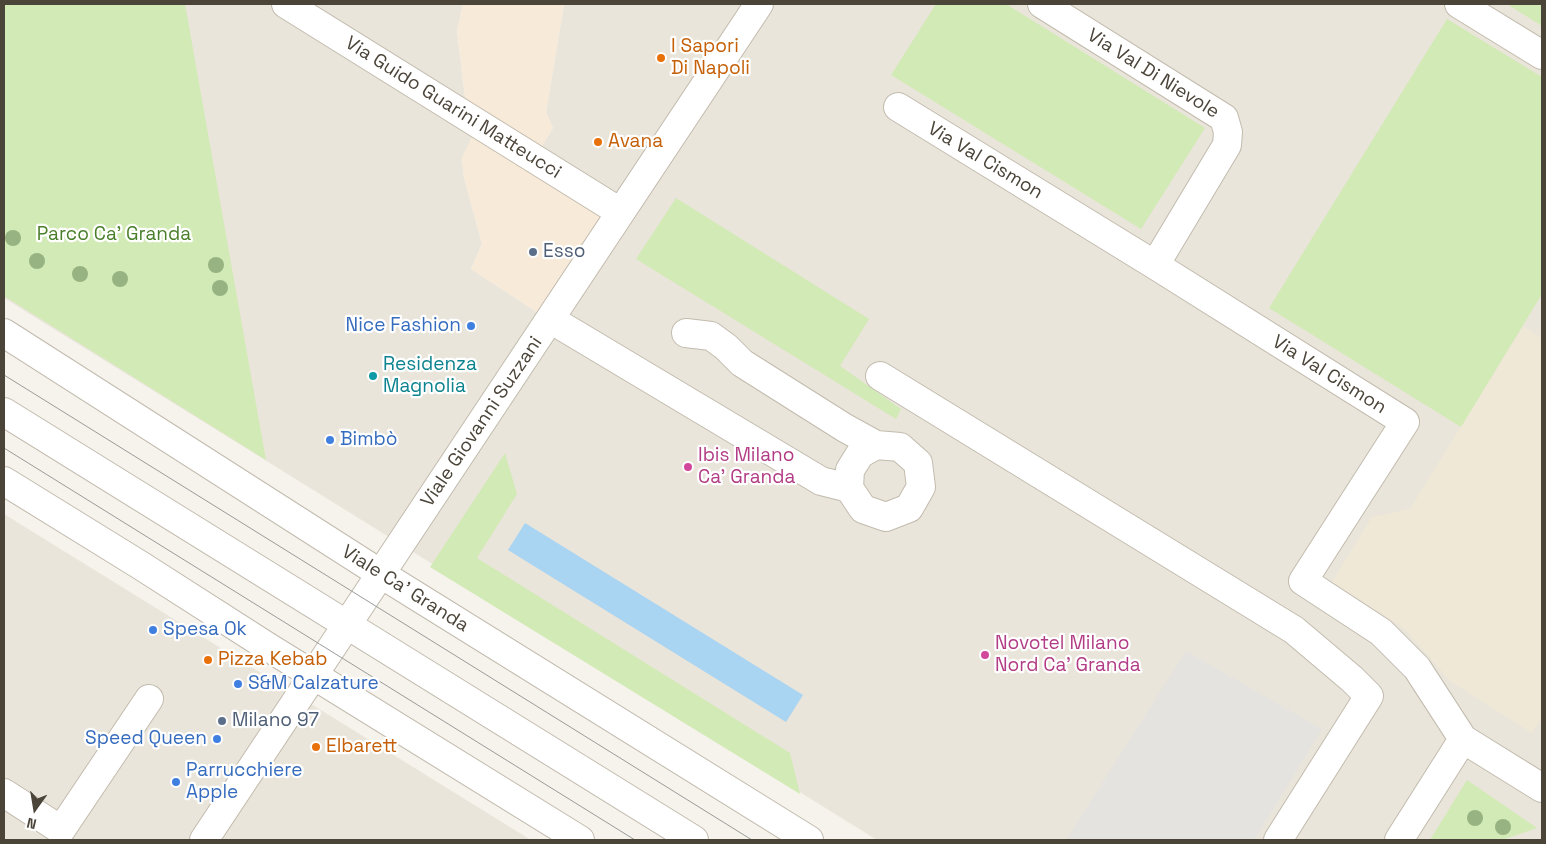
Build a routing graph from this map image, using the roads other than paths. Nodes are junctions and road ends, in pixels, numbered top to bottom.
1 (286, 4) edge
2 (759, 4) edge
3 (1042, 4) edge
4 (1471, 7) edge
5 (1542, 55) edge
6 (898, 108) dead end
7 (620, 212) junction
8 (1155, 265) junction
9 (550, 319) junction
10 (4, 333) edge
11 (686, 333) dead end
12 (880, 376) dead end
13 (4, 412) edge
14 (876, 445) junction
15 (4, 481) edge
16 (849, 488) junction
17 (381, 574) junction
18 (347, 625) junction
19 (314, 675) junction
20 (149, 700) dead end
21 (1463, 739) junction
22 (1540, 782) edge
23 (4, 793) edge
24 (204, 840) edge
25 (580, 840) edge
26 (694, 840) edge
27 (809, 840) edge
28 (1278, 840) edge
29 (1399, 840) edge

1 - 7 street, Via Guido Guarini Matteucci
2 - 7 street, Viale Giovanni Suzzani
3 - 8 street, Via Val Di Nievole
4 - 5 street
6 - 8 street, Via Val Cismon
7 - 9 street, Viale Giovanni Suzzani
8 - 21 street, Via Val Cismon
9 - 16 street
9 - 17 street, Viale Giovanni Suzzani
10 - 17 street, Viale Ca' Granda
11 - 14 street
12 - 28 street
13 - 18 street
14 - 16 street
14 - 16 street
15 - 19 street
17 - 18 street, Viale Giovanni Suzzani
17 - 27 street, Viale Ca' Granda
18 - 19 street, Viale Giovanni Suzzani
18 - 26 street
19 - 24 street, Viale Giovanni Suzzani
19 - 25 street
20 - 23 street
21 - 22 street
21 - 29 street

